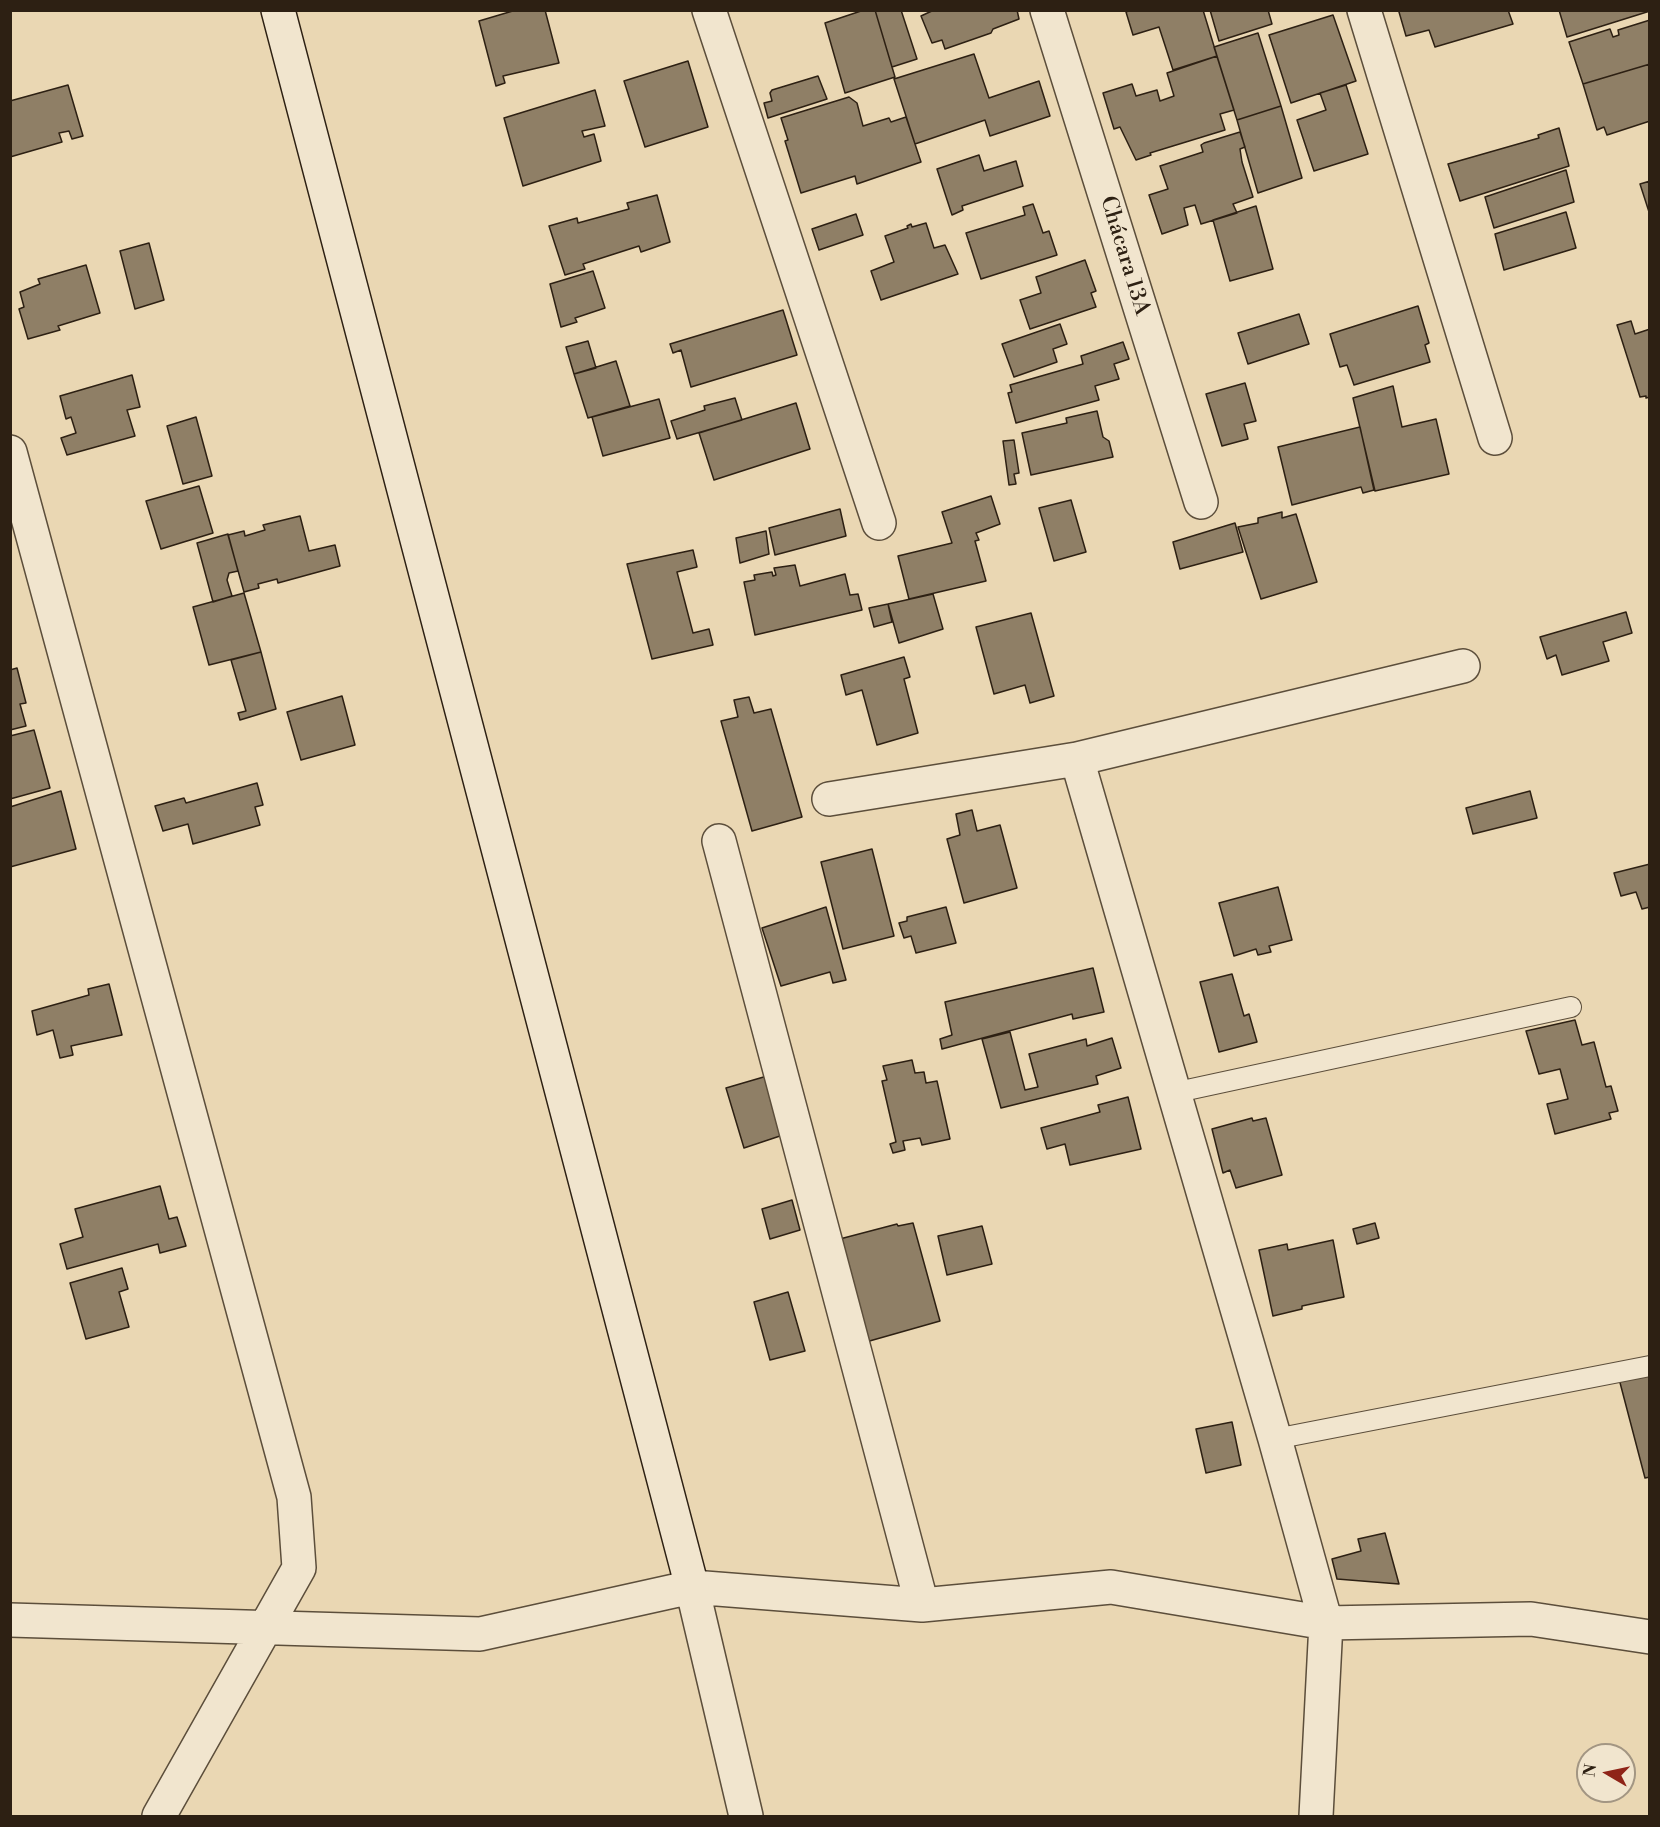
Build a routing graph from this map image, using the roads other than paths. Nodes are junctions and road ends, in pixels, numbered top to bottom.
1 (278, 10) edge
2 (709, 10) edge
3 (1047, 10) edge
4 (1364, 10) edge
5 (1495, 438) dead end
6 (10, 452) edge
7 (1202, 502) dead end
8 (879, 523) dead end
9 (1463, 666) dead end
10 (1077, 759) junction
11 (829, 799) dead end
12 (719, 841) dead end
13 (1571, 1007) dead end
14 (1173, 1093) junction
15 (1650, 1366) edge
16 (1275, 1439) junction
17 (692, 1587) junction
18 (922, 1605) junction
19 (10, 1620) edge
20 (1326, 1623) junction
21 (264, 1628) junction
22 (1650, 1637) edge
23 (159, 1816) edge
24 (746, 1816) edge
25 (1316, 1816) edge

1 - 17 street
2 - 8 street
3 - 7 street, Chácara 13A
4 - 5 street
6 - 21 street
9 - 10 street
10 - 11 street
10 - 14 street
12 - 18 street
13 - 14 lane
14 - 16 street
15 - 16 lane
16 - 20 street
17 - 18 street
17 - 21 street
17 - 24 street
18 - 20 street
19 - 21 street
20 - 22 street
20 - 25 street
21 - 23 street

